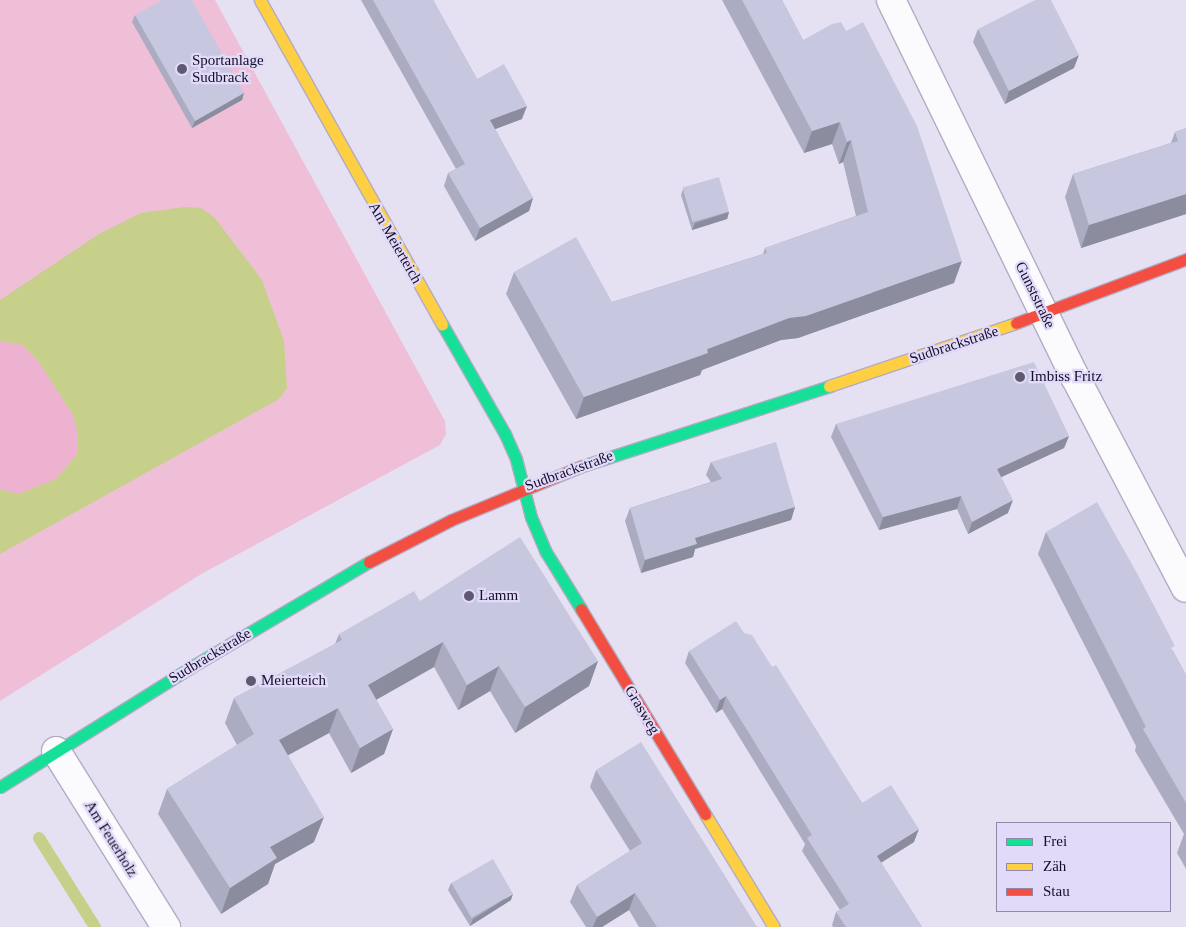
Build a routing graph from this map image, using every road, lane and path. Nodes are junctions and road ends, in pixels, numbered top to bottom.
1 (260, 0) edge
2 (891, 0) edge
3 (1186, 259) edge
4 (1044, 312) junction
5 (524, 487) junction
6 (1186, 588) edge
7 (56, 751) junction
8 (0, 787) edge
9 (166, 927) edge
10 (774, 927) edge

1 - 5 street, Am Meierteich
2 - 4 street, Gunststraße
3 - 4 street, Sudbrackstraße
4 - 5 street, Sudbrackstraße
4 - 6 street, Gunststraße
5 - 7 street, Sudbrackstraße
5 - 10 street, Grasweg
7 - 8 street, Sudbrackstraße
7 - 9 street, Am Feuerholz

